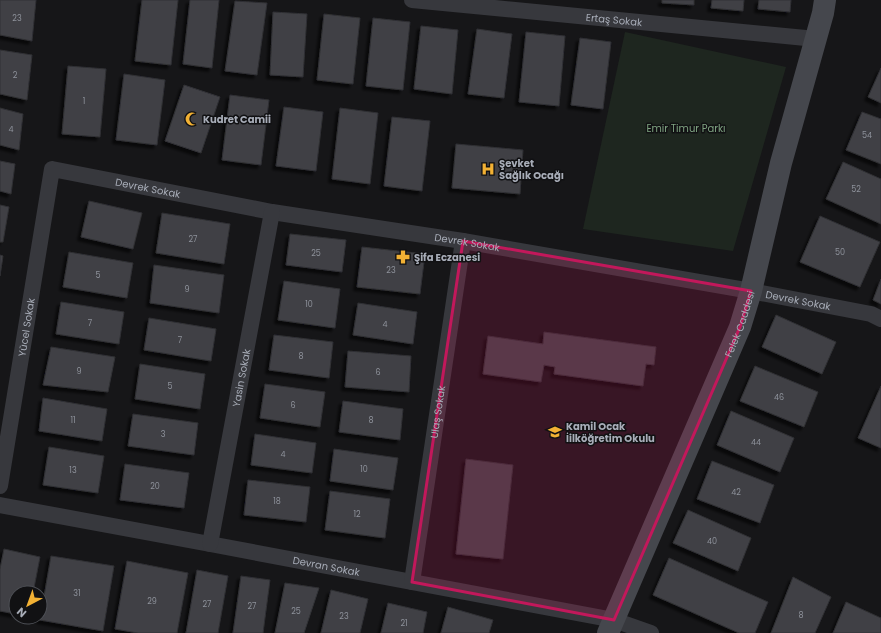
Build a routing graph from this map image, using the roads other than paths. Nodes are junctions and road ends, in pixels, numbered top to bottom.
1 (412, 0) edge
2 (825, 0) edge
3 (816, 40) junction
4 (52, 169) joint
5 (272, 212) junction
6 (463, 240) junction
7 (751, 291) junction
8 (881, 319) edge
9 (0, 486) edge
10 (0, 505) edge
11 (210, 544) junction
12 (412, 582) junction
13 (611, 627) edge
14 (651, 633) edge

1 - 3 street, Ertaş Sokak
2 - 3 street, Felek Caddesi
3 - 7 street, Felek Caddesi
4 - 5 street, Devrek Sokak
4 - 9 street, Yücel Sokak
5 - 6 street, Devrek Sokak
5 - 11 street, Yasin Sokak
6 - 7 street, Devrek Sokak
6 - 12 street, Ulaş Sokak
7 - 8 street, Devrek Sokak
7 - 13 street, Felek Caddesi
10 - 11 street, Devran Sokak
11 - 12 street, Devran Sokak
12 - 13 street, Devran Sokak
13 - 14 street, Devran Sokak

